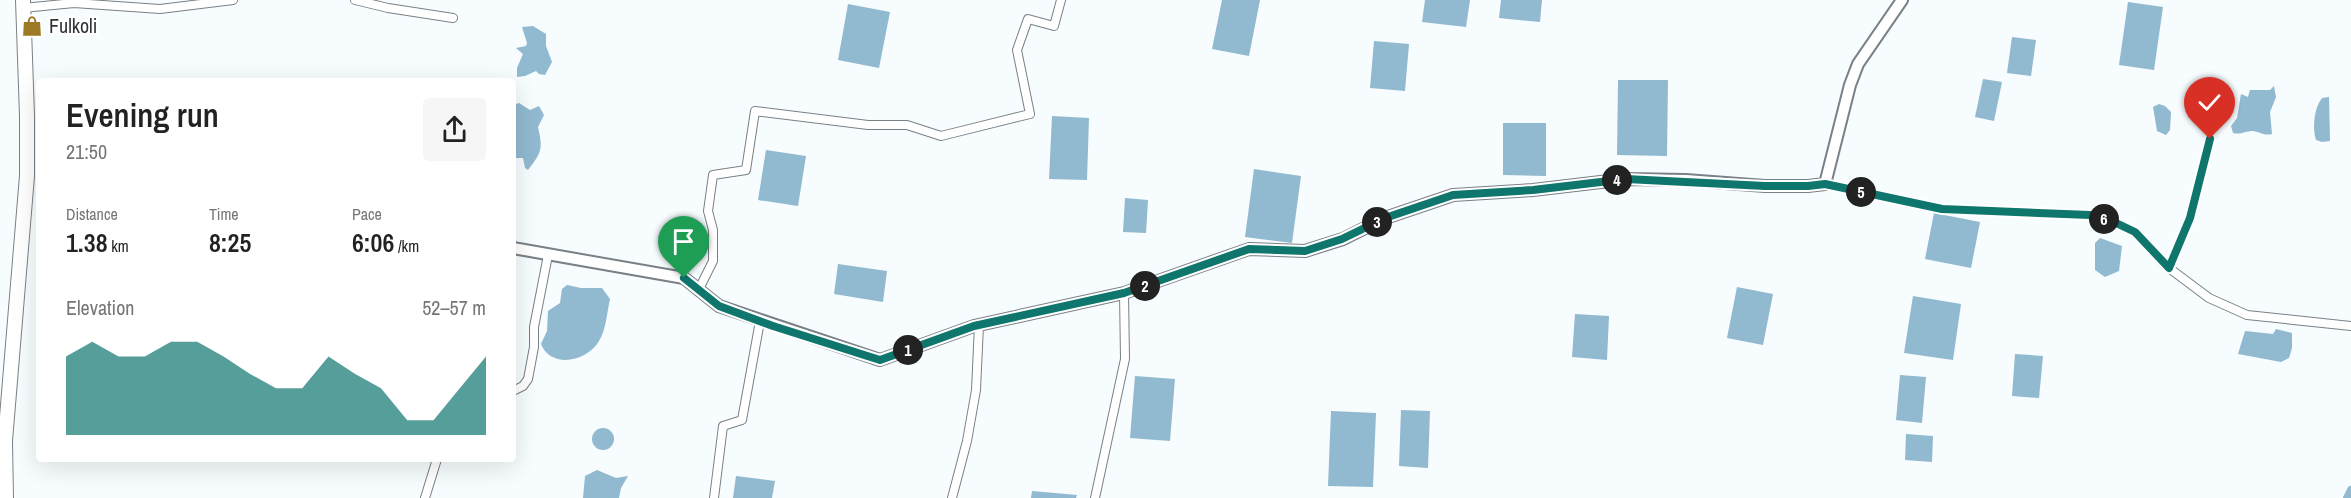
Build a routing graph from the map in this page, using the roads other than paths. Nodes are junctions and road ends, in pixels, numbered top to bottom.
1 (233, 0) edge
2 (355, 0) edge
3 (1061, 0) edge
4 (1902, 0) edge
5 (20, 3) edge
6 (453, 18) dead end
7 (33, 117) edge
8 (2210, 139) dead end
9 (1825, 184) junction
10 (516, 249) edge
11 (548, 255) junction
12 (2169, 268) junction
13 (699, 289) junction
14 (1124, 293) junction
15 (759, 321) junction
16 (979, 325) junction
17 (2351, 326) edge
18 (516, 390) edge
19 (0, 400) edge
20 (436, 462) edge
21 (6, 498) edge
22 (425, 498) edge
23 (714, 498) edge
24 (952, 498) edge
25 (1095, 498) edge

1 - 5 street
2 - 6 street
3 - 13 street
4 - 9 street
5 - 7 highway
5 - 19 highway
7 - 21 highway
8 - 12 street
9 - 12 street
9 - 14 street
10 - 11 street
11 - 13 street
11 - 18 street
12 - 17 street
13 - 15 street
14 - 16 street
14 - 25 street
15 - 16 street
15 - 23 street
16 - 24 street
20 - 22 street

